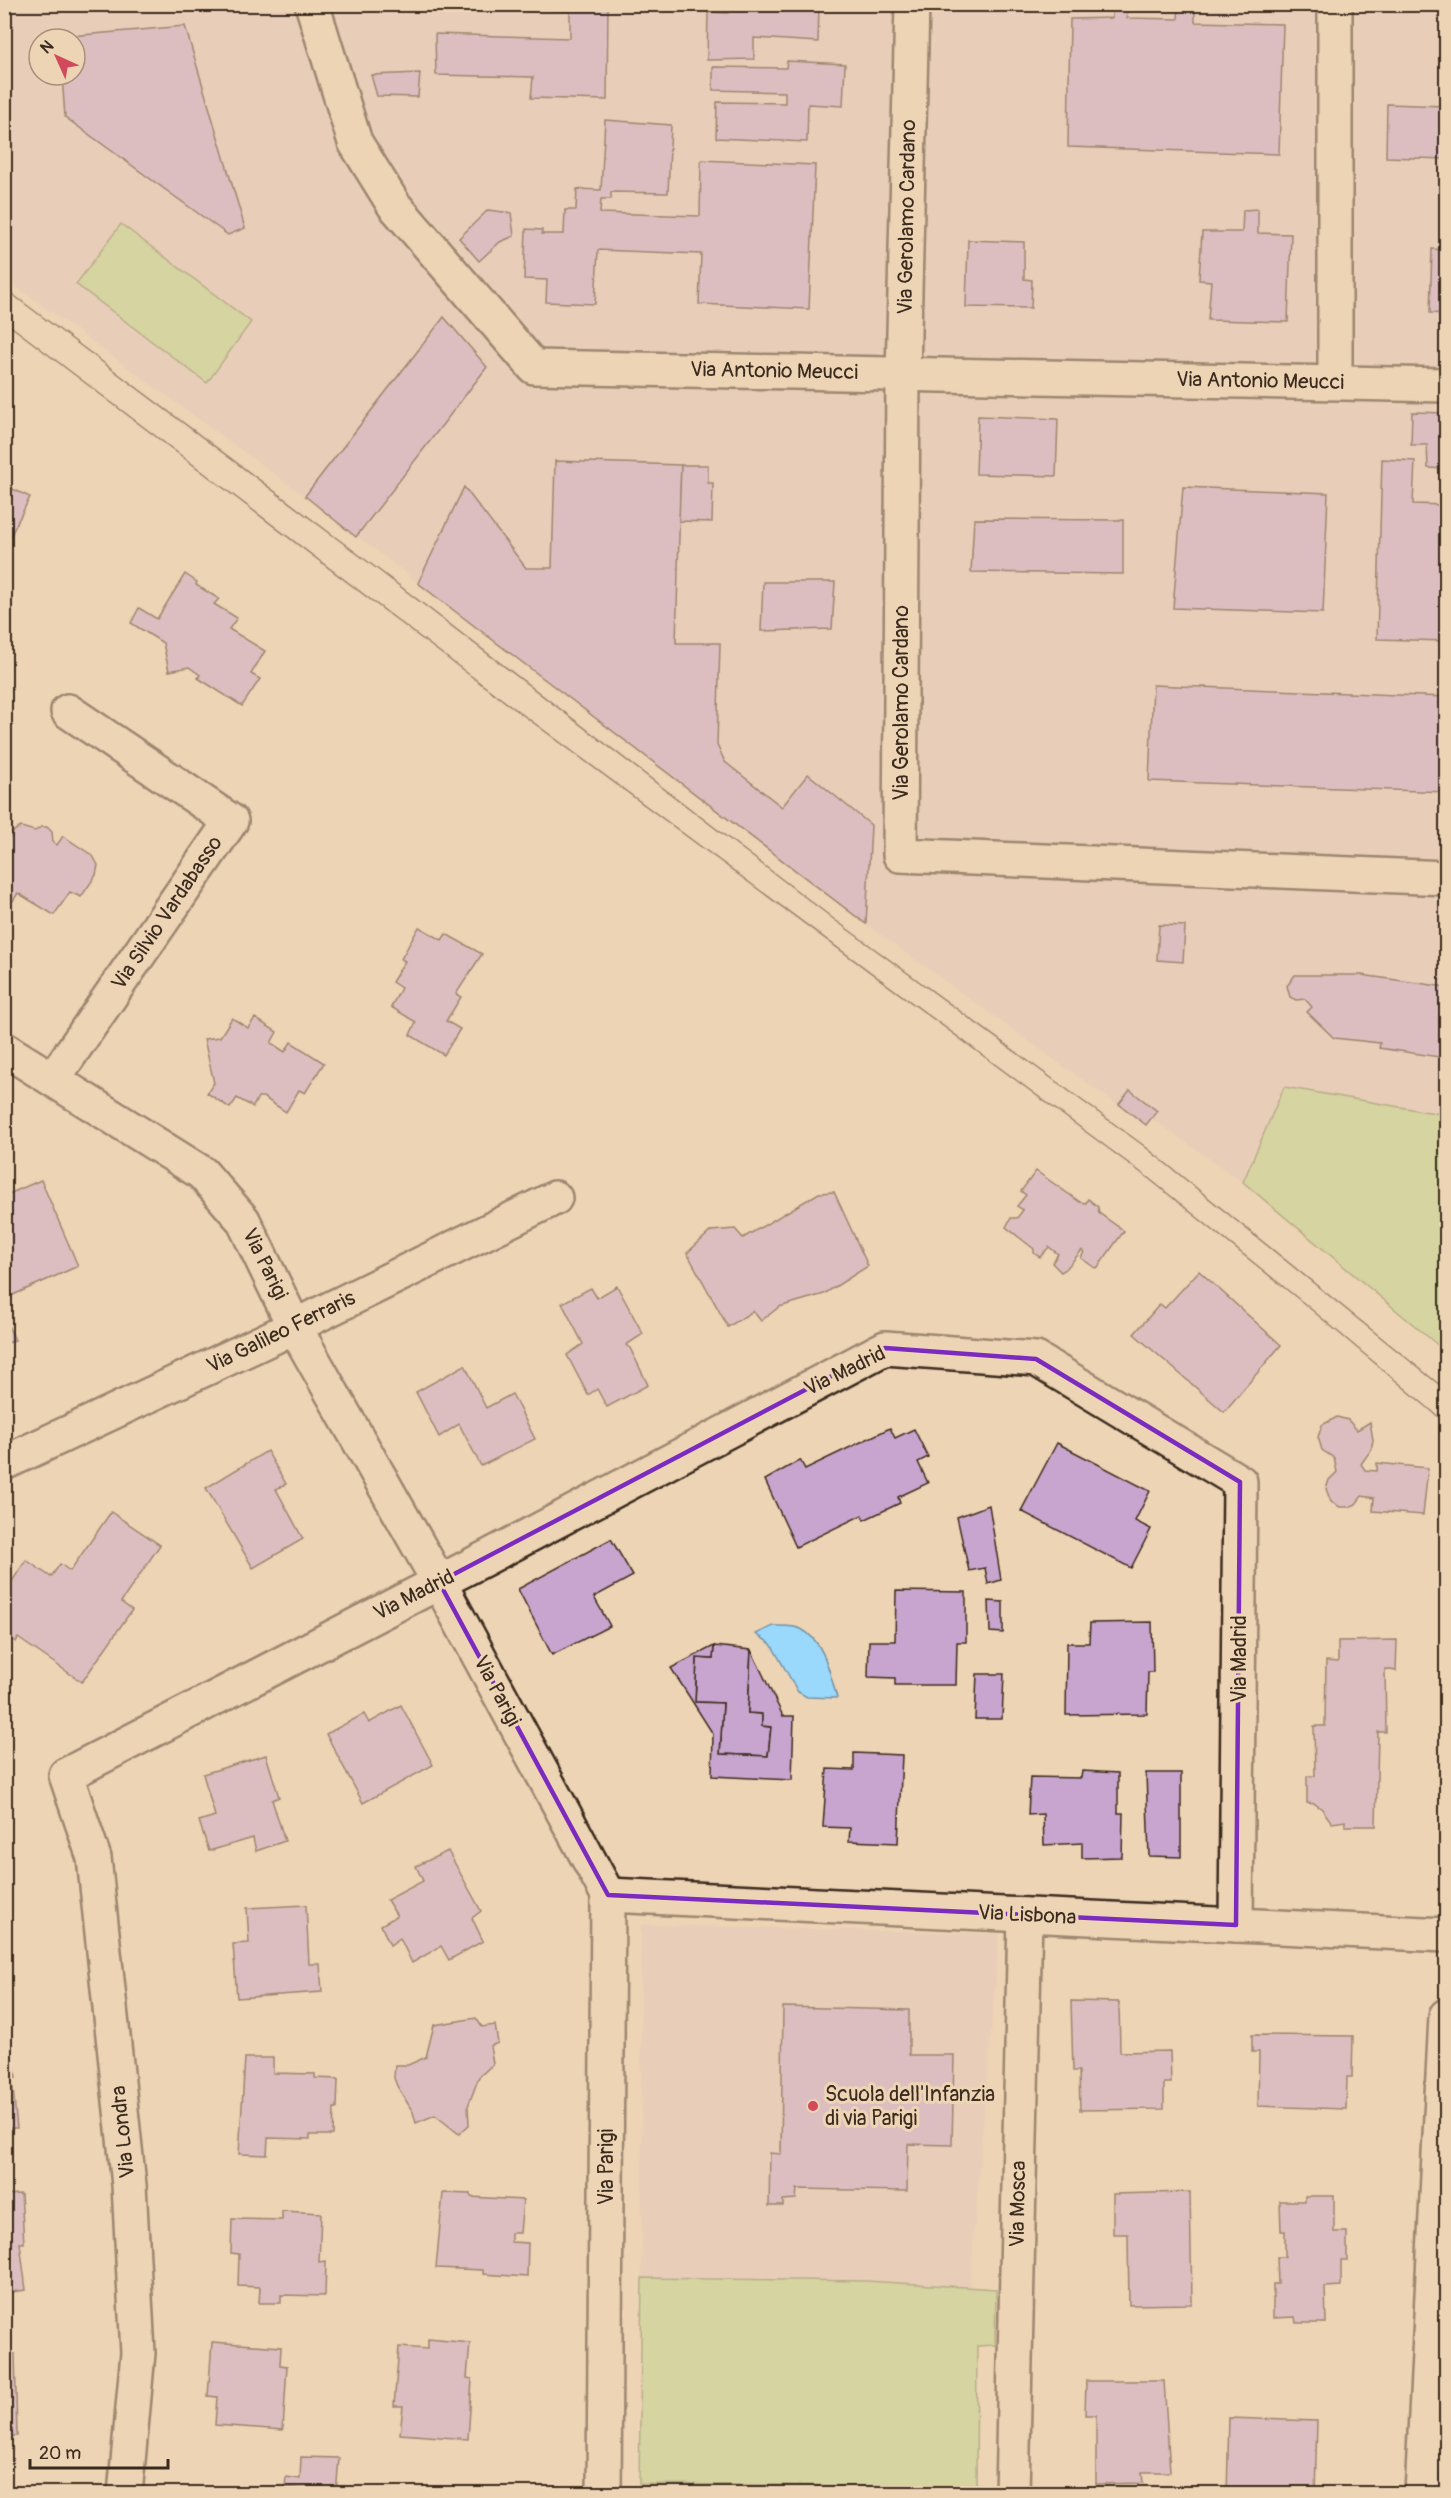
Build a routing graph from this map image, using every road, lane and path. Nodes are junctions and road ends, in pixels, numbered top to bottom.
1 (312, 4) edge
2 (912, 4) edge
3 (1335, 4) edge
4 (903, 374) junction
5 (1335, 382) junction
6 (1446, 385) edge
7 (68, 711) dead end
8 (1446, 878) edge
9 (23, 1067) edge
10 (555, 1198) dead end
11 (294, 1326) junction
12 (4, 1463) edge
13 (439, 1582) junction
14 (66, 1775) joint
15 (608, 1895) junction
16 (1025, 1915) junction
17 (1236, 1924) junction
18 (1446, 1935) edge
19 (1446, 2016) edge
20 (125, 2493) edge
21 (604, 2493) edge
22 (1012, 2493) edge
23 (1422, 2493) edge

1 - 4 street, Via Antonio Meucci
2 - 4 street, Via Gerolamo Cardano
3 - 5 street
4 - 5 street, Via Antonio Meucci
4 - 8 street, Via Gerolamo Cardano
5 - 6 street, Via Antonio Meucci
7 - 9 street, Via Silvio Vardabasso
9 - 11 street, Via Parigi
10 - 11 street, Via Galileo Ferraris
11 - 12 street, Via Galileo Ferraris
11 - 13 street, Via Parigi
13 - 14 street, Via Madrid
13 - 15 street, Via Parigi
13 - 17 street, Via Madrid
14 - 20 street, Via Londra
15 - 16 street, Via Lisbona
15 - 21 street, Via Parigi
16 - 17 street, Via Lisbona
16 - 22 street, Via Mosca
17 - 18 street, Via Lisbona
19 - 23 street

